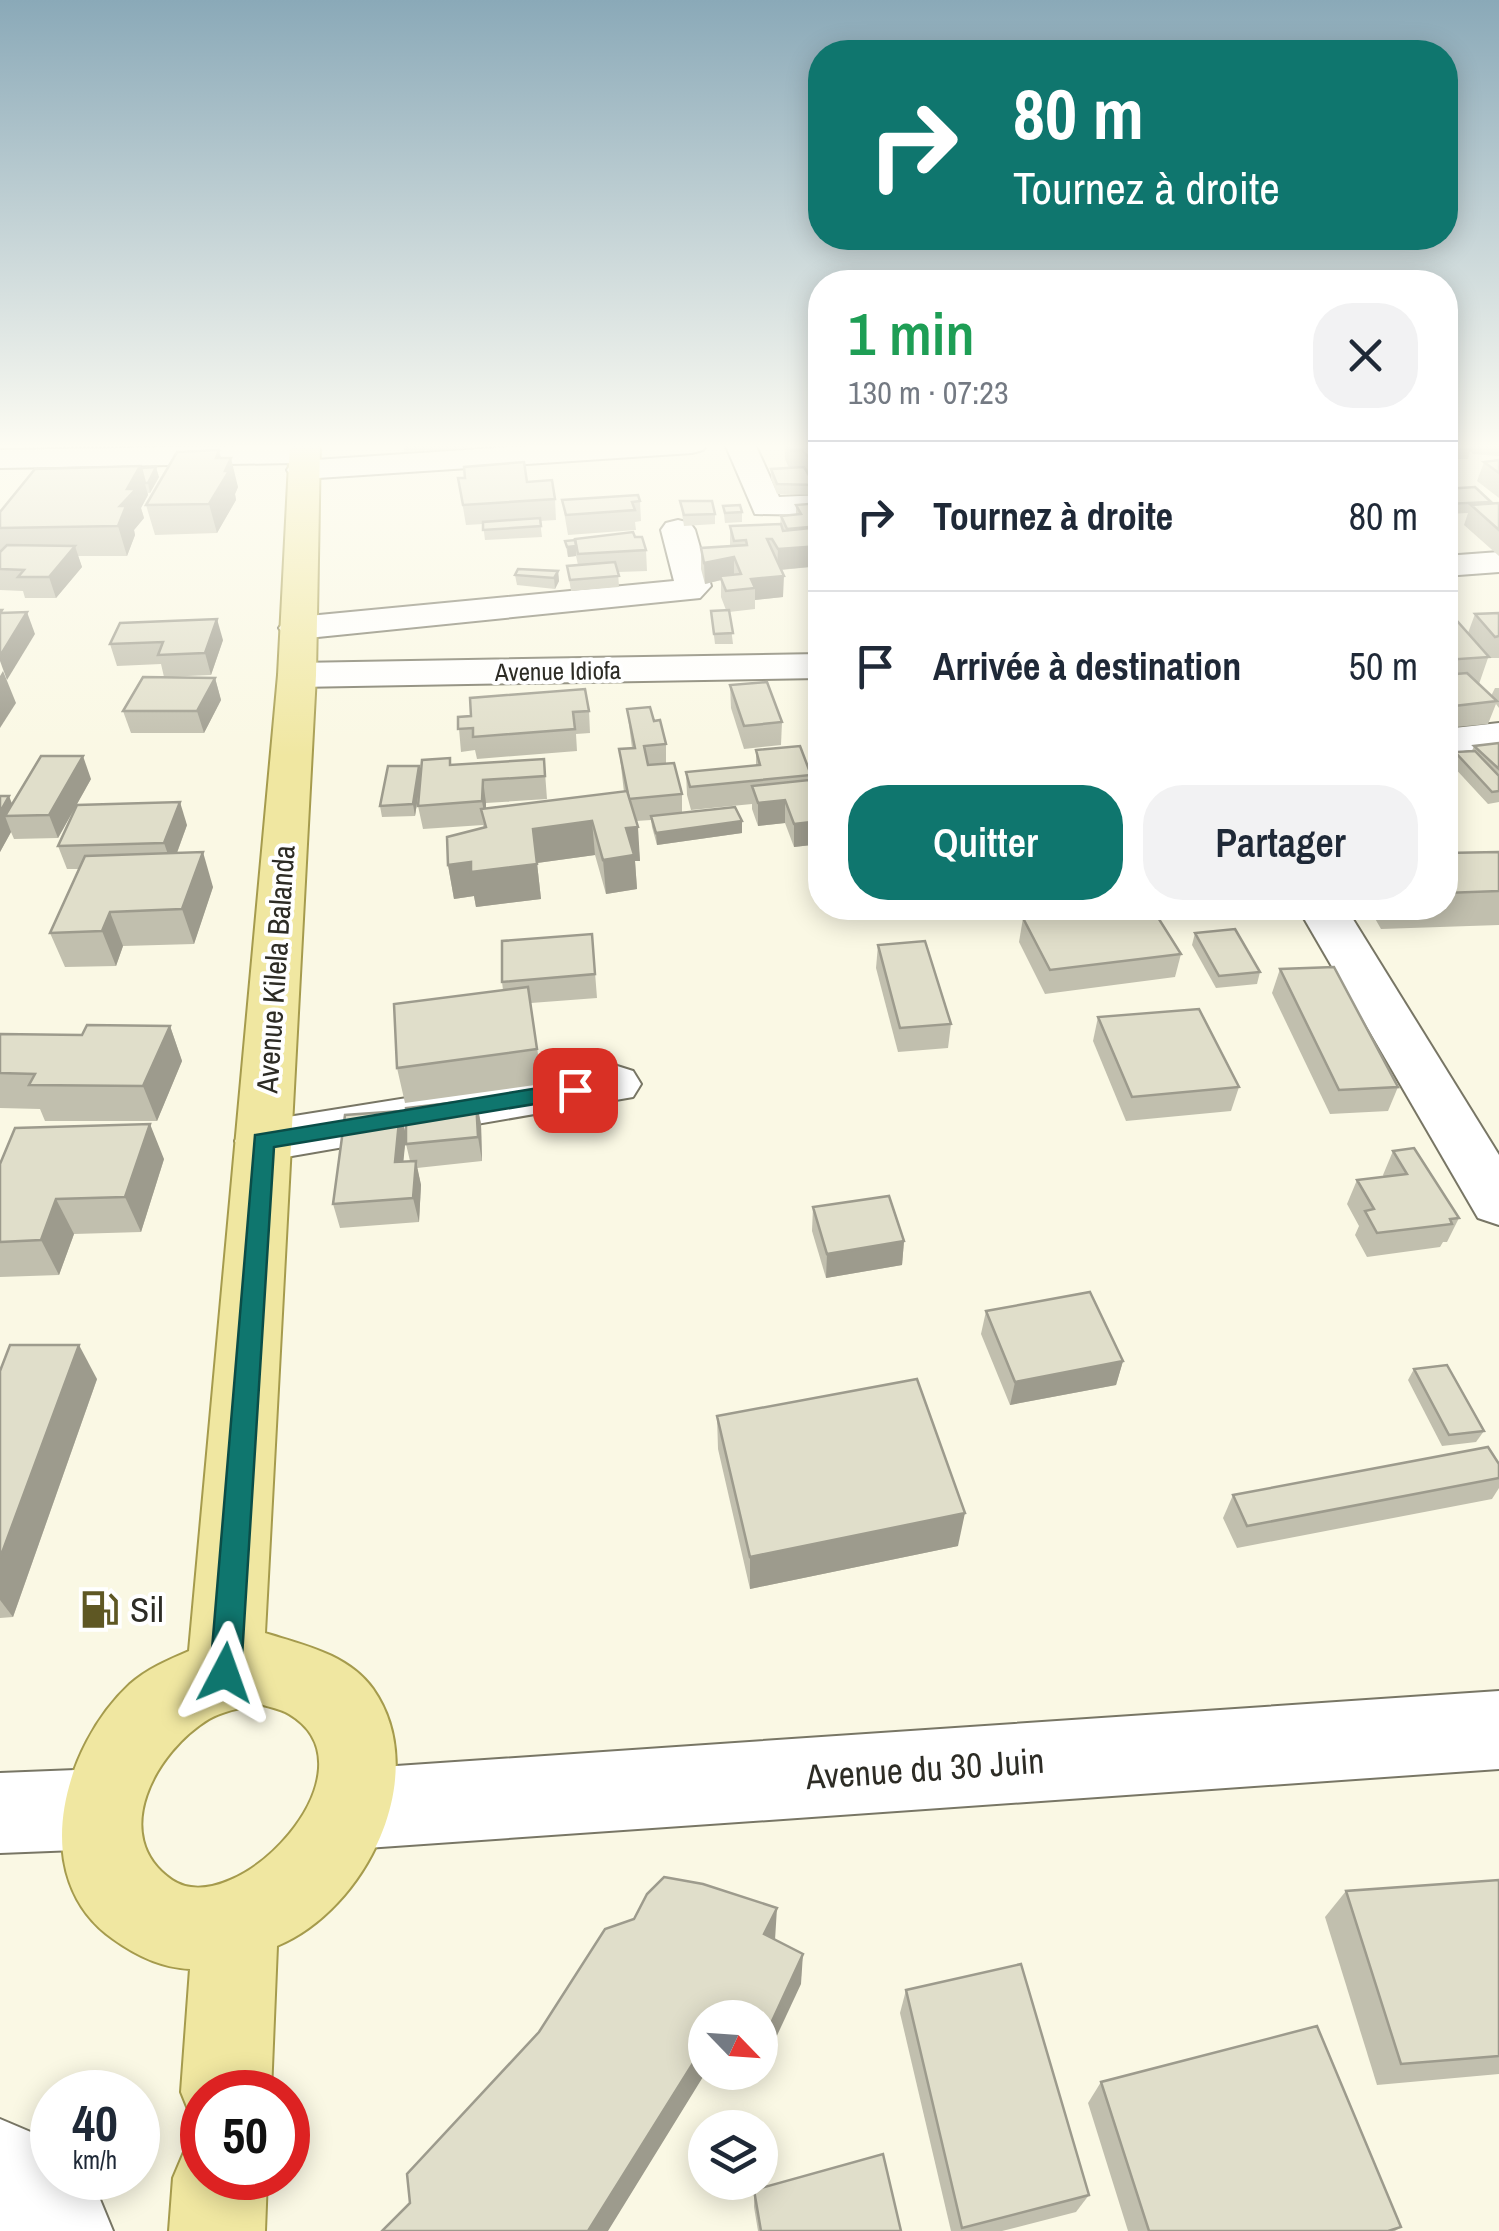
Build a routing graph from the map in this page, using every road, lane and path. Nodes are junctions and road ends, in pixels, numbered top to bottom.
1 (301, 548) edge
2 (683, 548) edge
3 (1499, 562) edge
4 (1458, 565) edge
5 (366, 647) dead end
6 (298, 651) junction
7 (808, 666) edge
8 (552, 672) junction
9 (1499, 735) edge
10 (1458, 740) edge
11 (1329, 920) edge
12 (614, 1084) dead end
13 (263, 1141) junction
14 (1499, 1203) edge
15 (225, 1673) junction
16 (1499, 1730) edge
17 (352, 1809) junction
18 (101, 1810) junction
19 (0, 1814) edge
20 (236, 1922) junction
21 (227, 2070) edge
22 (0, 2166) edge
23 (219, 2200) edge
24 (66, 2231) edge
25 (217, 2231) edge

1 - 6 main road, Avenue Kilela Balanda
2 - 6 street
3 - 4 street
5 - 8 street
6 - 8 street, Avenue Idiofa
6 - 13 main road, Avenue Kilela Balanda
7 - 8 street, Avenue Idiofa
9 - 10 street
11 - 14 street
12 - 13 street
13 - 15 main road, Avenue Kilela Balanda
15 - 17 main road
15 - 18 main road
16 - 17 street, Avenue du 30 Juin
17 - 20 main road
18 - 19 street
18 - 20 main road
20 - 21 main road
22 - 24 street
23 - 25 main road

